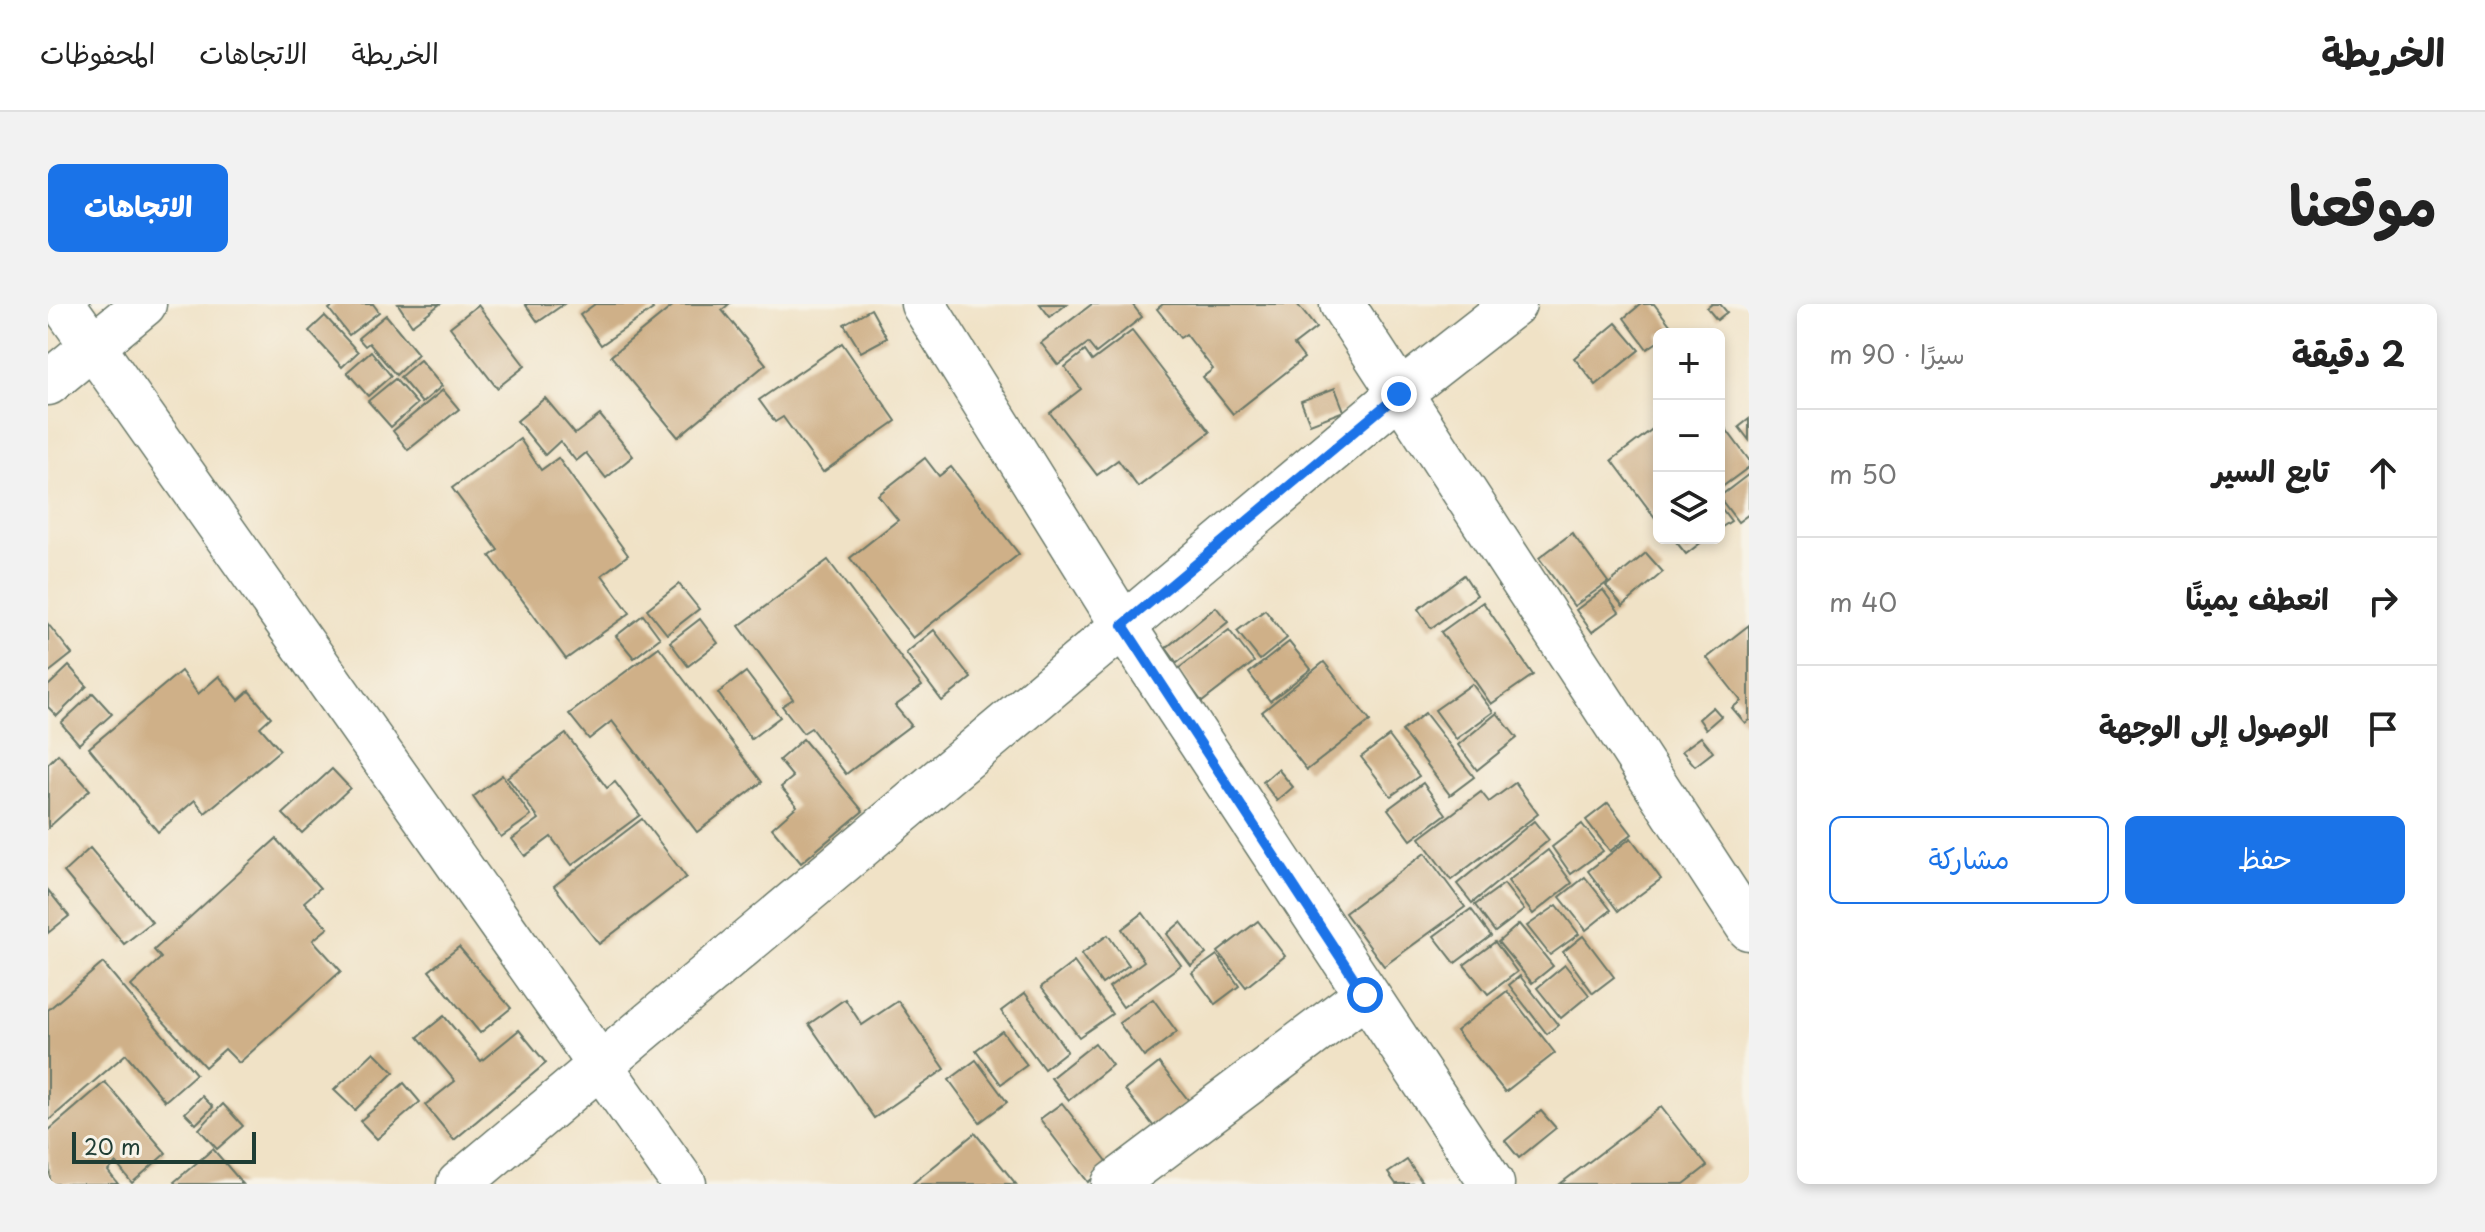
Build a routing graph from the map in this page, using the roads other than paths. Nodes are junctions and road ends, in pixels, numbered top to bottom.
1 (63, 304) edge
2 (144, 304) edge
3 (923, 304) edge
4 (1342, 304) edge
5 (1514, 304) edge
6 (92, 345) junction
7 (48, 383) edge
8 (1399, 394) junction
9 (1123, 625) junction
10 (1749, 928) edge
11 (1365, 995) junction
12 (601, 1064) junction
13 (459, 1184) edge
14 (684, 1184) edge
15 (1114, 1184) edge
16 (1492, 1184) edge

1 - 6 street
2 - 6 street
3 - 9 street
4 - 8 street
5 - 8 street
6 - 7 street
6 - 12 street
8 - 9 street
8 - 10 street
9 - 11 street
9 - 12 street
11 - 15 street
11 - 16 street
12 - 13 street
12 - 14 street

